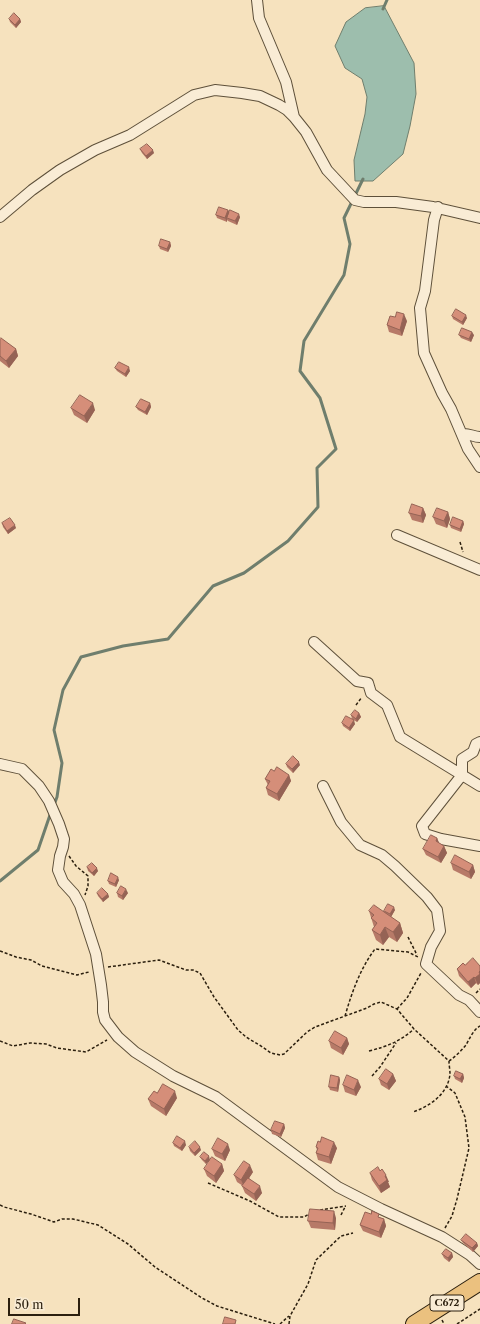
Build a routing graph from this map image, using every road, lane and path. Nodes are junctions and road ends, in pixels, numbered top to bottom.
1 (257, 0) edge
2 (294, 116) junction
3 (438, 207) junction
4 (0, 217) edge
5 (480, 218) edge
6 (462, 434) junction
7 (480, 437) edge
8 (480, 467) edge
9 (397, 535) dead end
10 (480, 570) edge
11 (314, 642) dead end
12 (480, 742) edge
13 (0, 764) edge
14 (462, 775) junction
15 (323, 786) dead end
16 (480, 786) edge
17 (480, 846) edge
18 (62, 850) junction
19 (80, 905) junction
20 (408, 937) dead end
21 (0, 951) edge
22 (417, 956) junction
23 (426, 964) junction
24 (98, 968) junction
25 (397, 1009) junction
26 (480, 1012) edge
27 (345, 1016) junction
28 (480, 1026) edge
29 (414, 1029) junction
30 (114, 1033) junction
31 (0, 1040) edge
32 (397, 1041) junction
33 (369, 1051) dead end
34 (449, 1061) junction
35 (372, 1076) dead end
36 (446, 1086) junction
37 (413, 1112) dead end
38 (208, 1183) dead end
39 (0, 1205) edge
40 (316, 1211) edge
41 (310, 1214) edge
42 (340, 1215) dead end
43 (353, 1233) dead end
44 (442, 1237) junction
45 (480, 1264) edge
46 (480, 1282) edge
47 (480, 1309) edge
48 (290, 1316) junction
49 (275, 1324) edge
50 (280, 1324) edge
51 (289, 1324) edge
52 (414, 1324) edge
53 (456, 1324) edge

1 - 2 street
2 - 3 street
2 - 4 street
3 - 5 street
3 - 6 street
6 - 7 street
6 - 8 street
9 - 10 street
11 - 14 street
12 - 14 street
13 - 18 street
14 - 16 street
14 - 17 street
15 - 23 street
18 - 19 street
18 - 19 path
19 - 24 street
20 - 22 path
21 - 24 path
22 - 23 path
22 - 27 path
23 - 25 path
23 - 26 street
24 - 27 path
24 - 30 street
25 - 27 path
25 - 29 path
28 - 34 path
29 - 32 path
29 - 34 path
30 - 31 path
30 - 44 street
32 - 33 path
32 - 35 path
34 - 36 path
36 - 37 path
36 - 44 path
38 - 41 path
39 - 49 path
40 - 42 path
43 - 48 path
44 - 45 street
46 - 52 main road, C672
47 - 53 path
48 - 50 path
48 - 51 path

